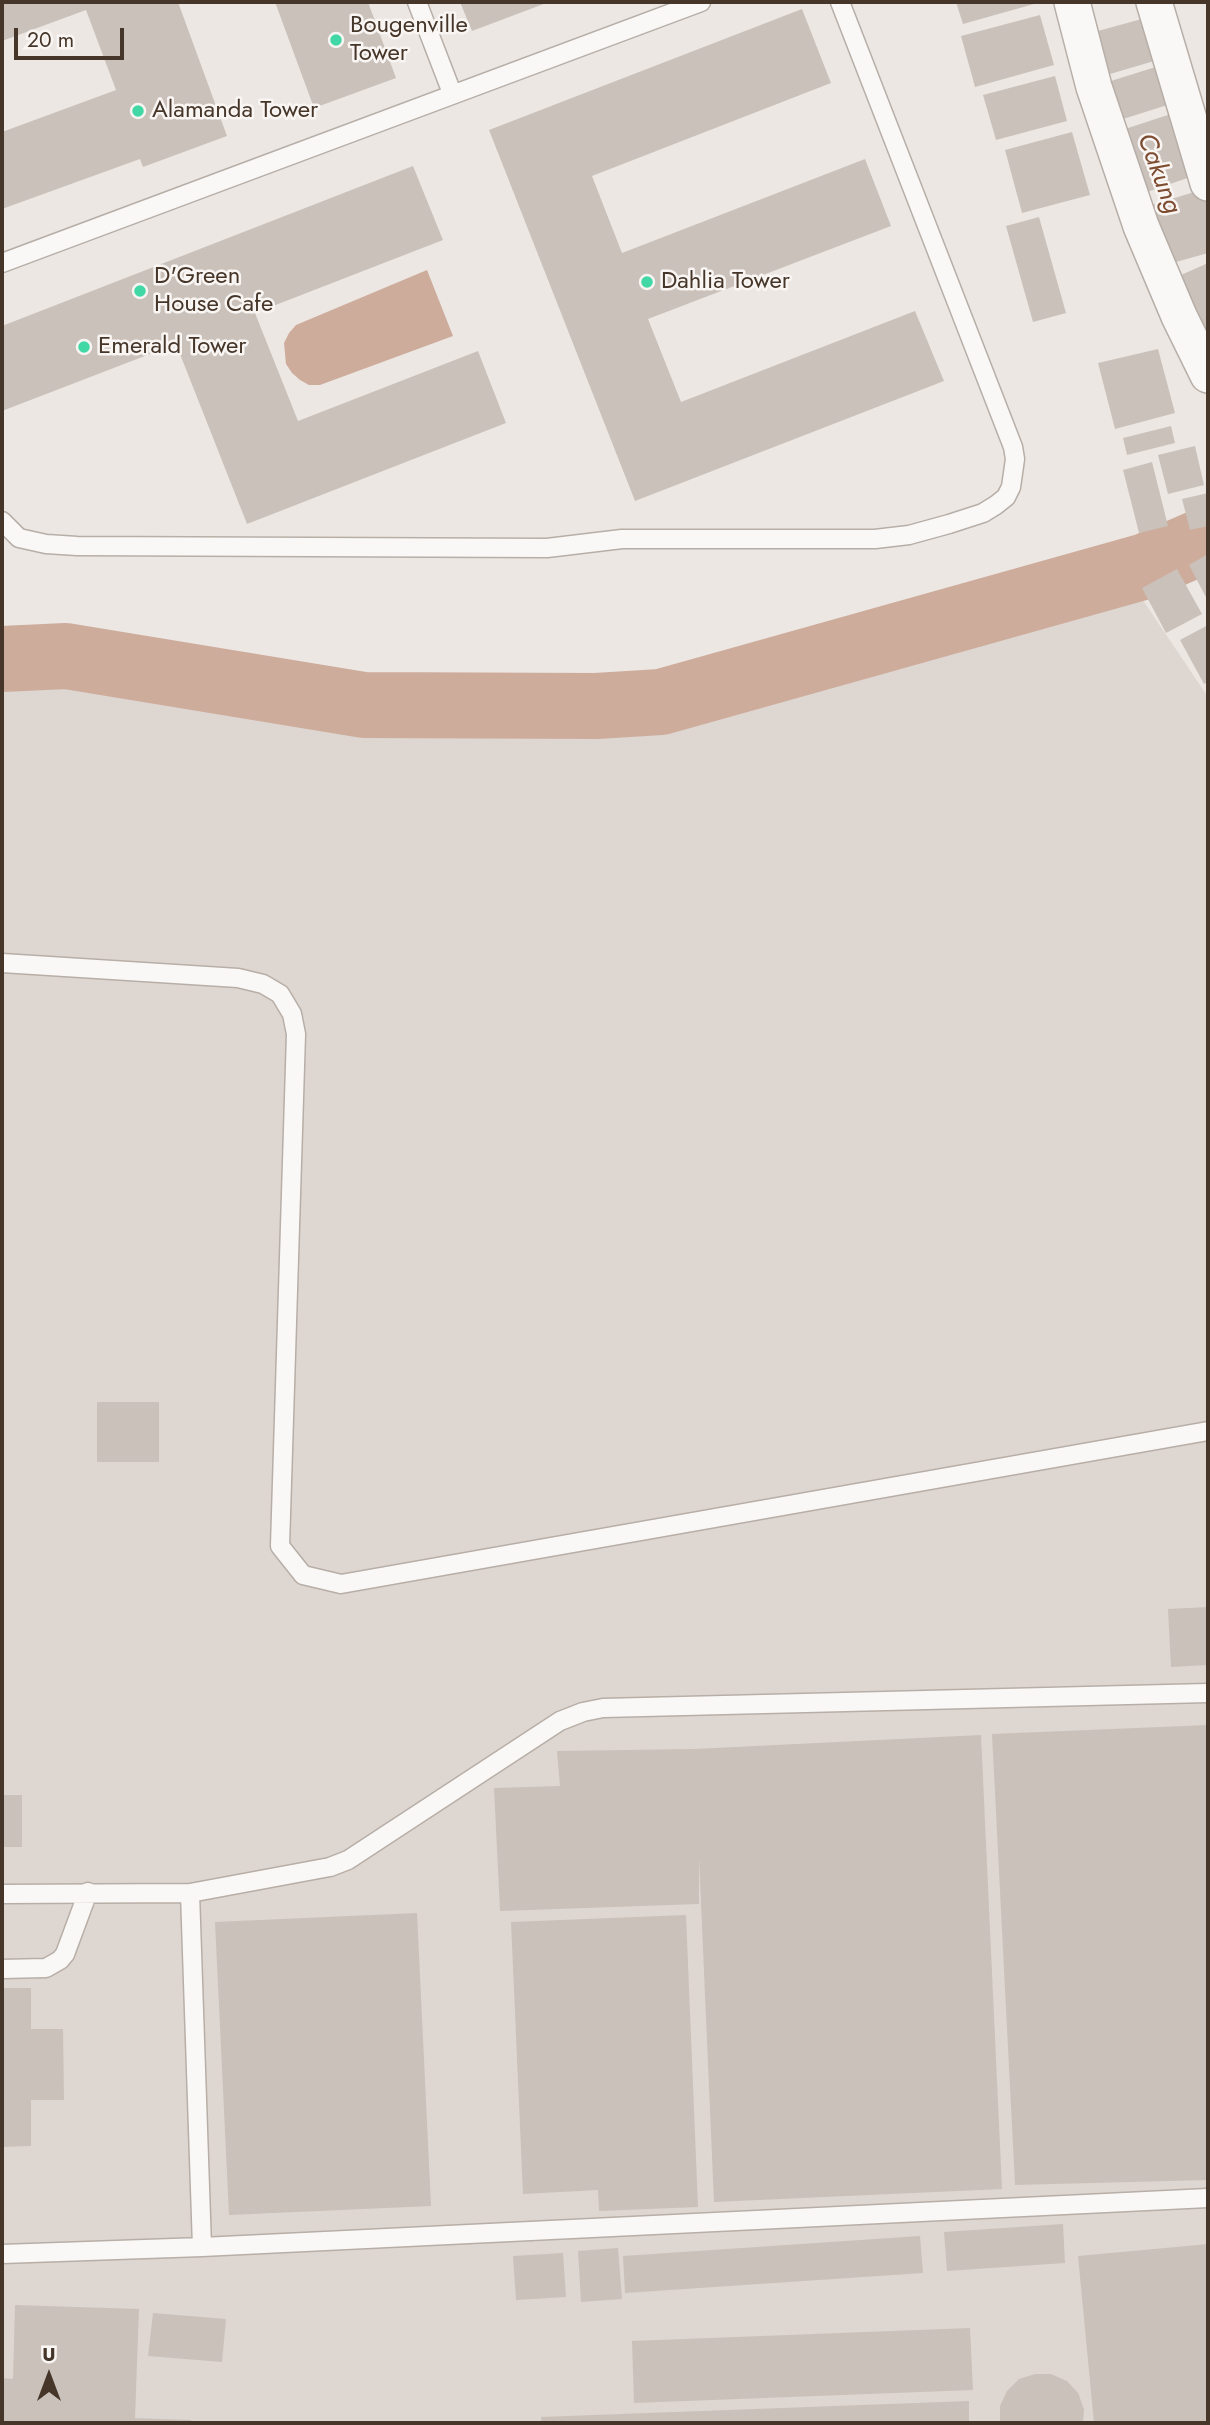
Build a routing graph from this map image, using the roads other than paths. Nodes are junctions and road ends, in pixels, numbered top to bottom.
1 (417, 2) edge
2 (701, 2) edge
3 (840, 2) edge
4 (1072, 2) edge
5 (1154, 2) edge
6 (452, 93) junction
7 (1208, 183) edge
8 (2, 263) edge
9 (1208, 375) edge
10 (2, 521) edge
11 (2, 963) edge
12 (1208, 1431) edge
13 (1208, 1693) edge
14 (88, 1892) junction
15 (190, 1893) junction
16 (2, 1895) edge
17 (2, 1969) edge
18 (1208, 2198) edge
19 (202, 2247) junction
20 (2, 2254) edge

1 - 6 lane
2 - 6 lane
3 - 10 lane
4 - 9 street
5 - 7 street
6 - 8 lane
11 - 12 lane
13 - 15 lane
14 - 15 lane
14 - 16 lane
14 - 17 lane
15 - 19 lane
18 - 19 lane
19 - 20 lane

